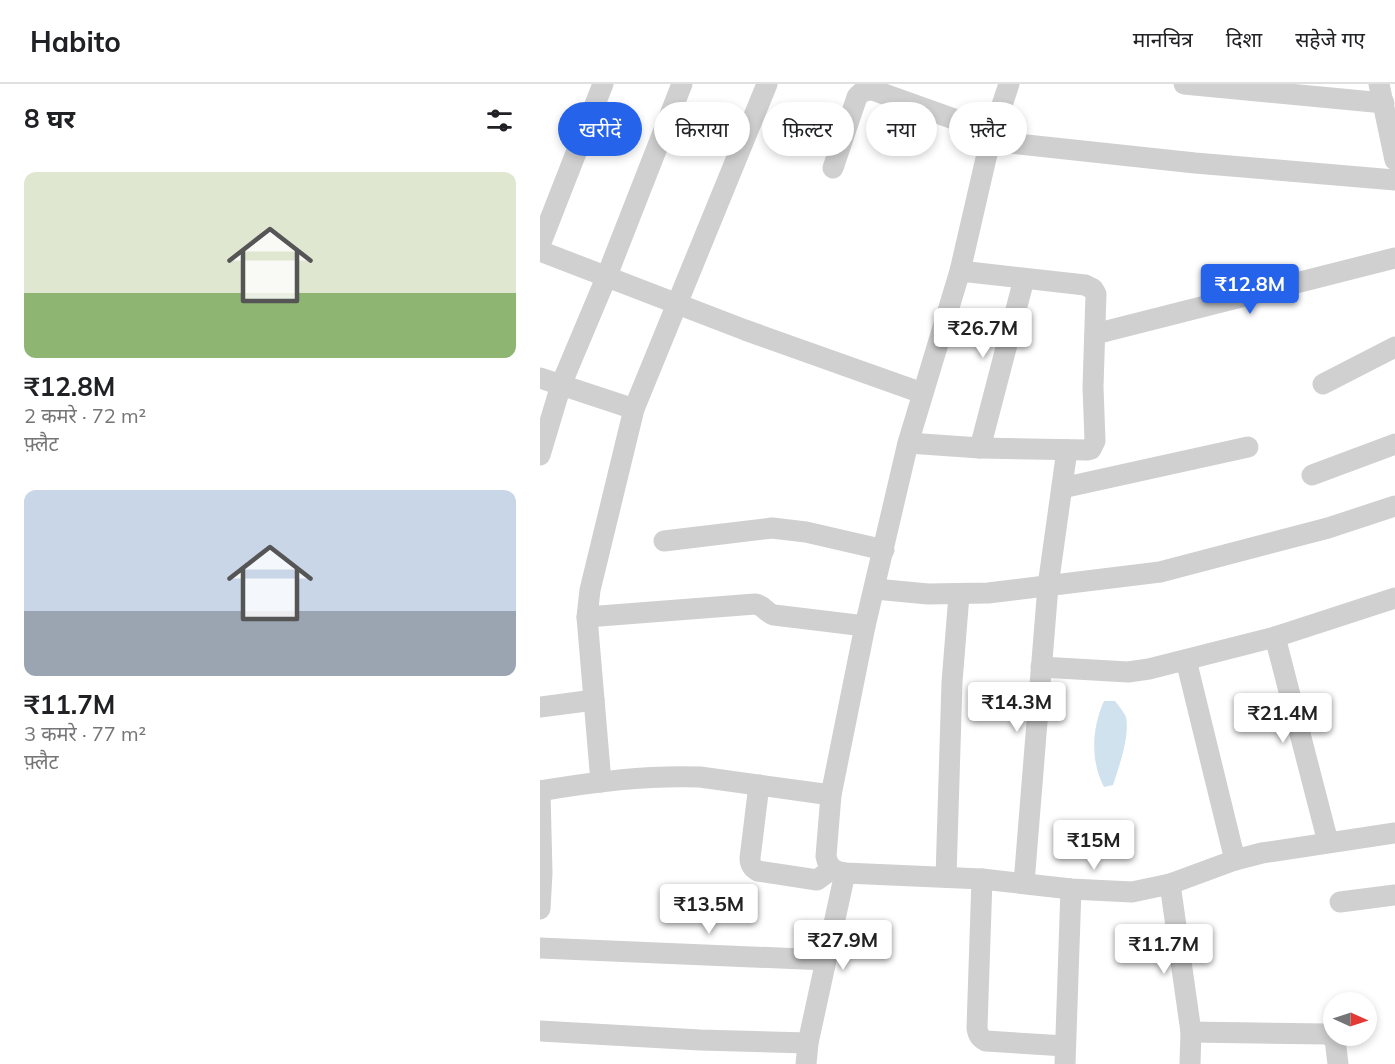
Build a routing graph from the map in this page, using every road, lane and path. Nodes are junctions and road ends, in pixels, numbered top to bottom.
1 (603, 84) edge
2 (682, 84) edge
3 (767, 84) edge
4 (1009, 84) edge
5 (1184, 84) edge
6 (1382, 93) edge
7 (1003, 102) edge
8 (949, 120) edge
9 (1392, 128) edge
10 (1027, 142) edge
11 (987, 156) edge
12 (1395, 160) edge
13 (833, 168) dead end
14 (1395, 180) edge
15 (540, 245) edge
16 (540, 251) edge
17 (1395, 258) edge
18 (960, 271) junction
19 (606, 278) junction
20 (1024, 279) junction
21 (675, 304) junction
22 (1095, 334) junction
23 (1395, 347) edge
24 (540, 378) edge
25 (1323, 384) dead end
26 (561, 385) junction
27 (922, 393) junction
28 (634, 409) junction
29 (908, 443) junction
30 (1395, 444) edge
31 (1248, 447) dead end
32 (980, 448) junction
33 (1067, 450) junction
34 (540, 456) edge
35 (1312, 474) dead end
36 (1062, 488) junction
37 (1395, 506) edge
38 (664, 541) dead end
39 (884, 550) junction
40 (1048, 586) junction
41 (875, 589) junction
42 (959, 594) junction
43 (1395, 598) edge
44 (587, 617) junction
45 (865, 626) junction
46 (1275, 637) junction
47 (1186, 660) junction
48 (1041, 667) junction
49 (594, 700) junction
50 (540, 707) edge
51 (602, 782) junction
52 (759, 785) junction
53 (540, 791) edge
54 (831, 795) junction
55 (1395, 833) edge
56 (1328, 842) junction
57 (1235, 860) junction
58 (838, 871) junction
59 (946, 878) junction
60 (982, 879) junction
61 (1024, 883) junction
62 (1170, 884) junction
63 (1071, 889) junction
64 (1395, 895) edge
65 (1340, 902) dead end
66 (540, 909) edge
67 (540, 948) edge
68 (826, 960) junction
69 (540, 1031) edge
70 (1191, 1032) junction
71 (807, 1053) edge
72 (1065, 1055) edge
73 (1190, 1064) edge
74 (1338, 1064) edge

1 - 15 street
2 - 19 street
3 - 21 street
4 - 7 street
5 - 6 street
6 - 9 street
8 - 13 street
9 - 12 street
10 - 14 street
11 - 18 street
16 - 19 street
17 - 22 street
18 - 20 street
18 - 27 street
19 - 21 street
19 - 26 street
20 - 22 street
20 - 32 street
21 - 27 street
21 - 28 street
22 - 33 street
23 - 25 street
24 - 26 street
26 - 28 street
26 - 34 street
27 - 29 street
28 - 44 street
29 - 32 street
29 - 39 street
30 - 35 street
31 - 36 street
32 - 33 street
33 - 36 street
36 - 40 street
37 - 40 street
38 - 39 street
39 - 41 street
40 - 42 street
40 - 48 street
41 - 42 street
41 - 45 street
42 - 59 street
43 - 46 street
44 - 45 street
44 - 49 street
45 - 54 street
46 - 47 street
46 - 56 street
47 - 48 street
47 - 57 street
48 - 61 street
49 - 50 street
49 - 51 street
51 - 52 street
51 - 53 street
52 - 54 street
52 - 58 street
53 - 66 street
54 - 58 street
55 - 56 street
56 - 57 street
57 - 62 street
58 - 59 street
58 - 68 street
59 - 60 street
60 - 61 street
60 - 72 street
61 - 63 street
62 - 63 street
62 - 70 street
63 - 72 street
64 - 65 street
67 - 68 street
68 - 71 street
69 - 71 street
70 - 73 street
70 - 74 street

